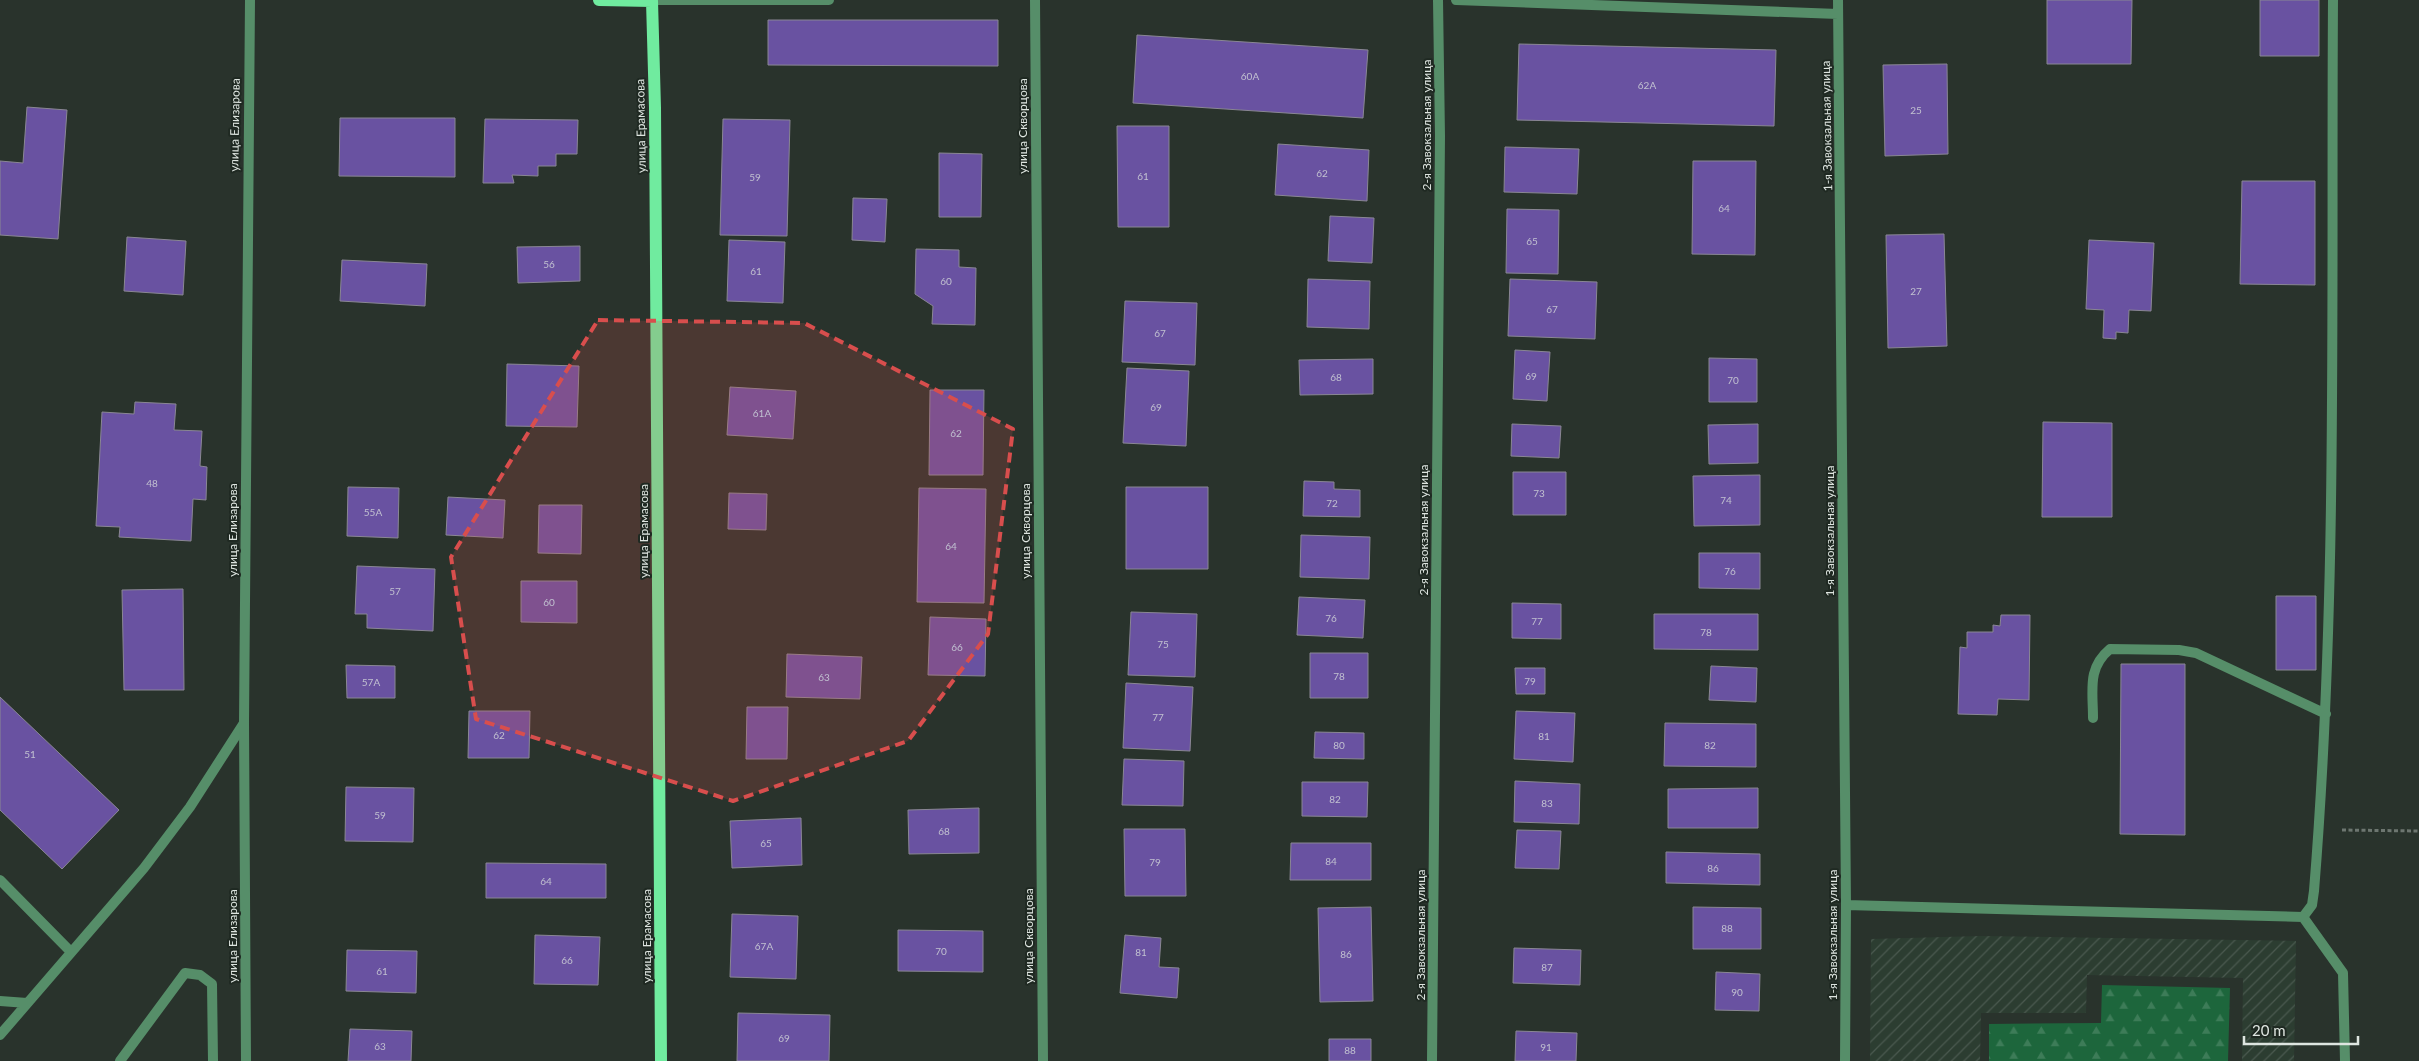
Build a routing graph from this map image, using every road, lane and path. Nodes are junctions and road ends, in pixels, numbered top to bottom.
1 (250, 0) edge
2 (599, 0) edge
3 (652, 0) edge
4 (829, 0) edge
5 (1035, 0) edge
6 (1438, 0) edge
7 (1456, 0) edge
8 (1838, 0) edge
9 (2333, 0) edge
10 (1838, 14) junction
11 (2326, 714) junction
12 (2093, 718) dead end
13 (244, 722) junction
14 (2340, 830) dead end
15 (2419, 831) edge
16 (0, 880) edge
17 (1846, 905) junction
18 (2303, 917) junction
19 (71, 952) junction
20 (0, 1001) edge
21 (27, 1004) junction
22 (0, 1035) edge
23 (120, 1061) edge
24 (213, 1061) edge
25 (246, 1061) edge
26 (661, 1061) edge
27 (1043, 1061) edge
28 (1432, 1061) edge
29 (1845, 1061) edge
30 (2345, 1061) edge

1 - 13 street, улица Елизарова
2 - 3 main road
3 - 4 street
3 - 26 main road, улица Ерамасова
5 - 27 street, улица Скворцова
6 - 28 street, 2-я Завокзальная улица
7 - 10 street
8 - 10 street, 1-я Завокзальная улица
9 - 11 street
10 - 17 street, 1-я Завокзальная улица
11 - 12 street
11 - 18 street
13 - 19 street
13 - 25 street, улица Елизарова
14 - 15 path
16 - 19 street
17 - 18 street
17 - 29 street, 1-я Завокзальная улица
18 - 30 street
19 - 21 street
20 - 21 street
21 - 22 street
23 - 24 street

